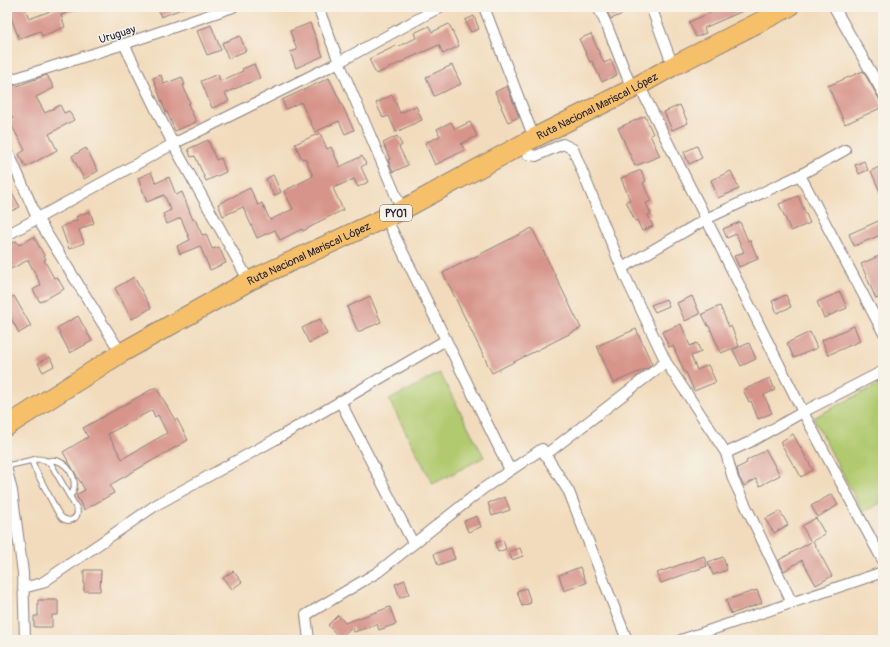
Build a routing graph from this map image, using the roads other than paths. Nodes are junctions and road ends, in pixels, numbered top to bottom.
1 (233, 7) edge
2 (318, 7) edge
3 (440, 7) edge
4 (484, 7) edge
5 (598, 7) edge
6 (651, 7) edge
7 (789, 7) edge
8 (834, 7) edge
9 (124, 44) junction
10 (339, 62) junction
11 (673, 66) junction
12 (7, 81) edge
13 (635, 87) junction
14 (883, 93) edge
15 (527, 142) junction
16 (173, 144) junction
17 (7, 149) edge
18 (845, 150) dead end
19 (800, 175) junction
20 (394, 214) junction
21 (38, 218) junction
22 (706, 218) junction
23 (7, 235) edge
24 (622, 268) junction
25 (249, 281) junction
26 (883, 332) edge
27 (446, 340) junction
28 (121, 352) junction
29 (666, 362) junction
30 (883, 371) edge
31 (340, 401) junction
32 (803, 412) junction
33 (7, 426) edge
34 (726, 453) junction
35 (545, 455) junction
36 (32, 461) junction
37 (48, 461) junction
38 (7, 466) edge
39 (510, 470) junction
40 (7, 471) edge
41 (70, 496) junction
42 (414, 543) junction
43 (883, 561) edge
44 (883, 572) edge
45 (23, 588) junction
46 (792, 603) junction
47 (25, 640) edge
48 (308, 640) edge
49 (627, 640) edge
50 (681, 640) edge

1 - 9 street, Uruguay
2 - 10 street
3 - 10 street
4 - 15 street
5 - 13 street
6 - 11 street
7 - 11 highway, Ruta Nacional Mariscal López / PY01
8 - 14 street
9 - 12 street, Uruguay
9 - 16 street
10 - 16 street
10 - 20 street
11 - 13 highway, Ruta Nacional Mariscal López / PY01
13 - 15 highway, Ruta Nacional Mariscal López / PY01
13 - 22 street
15 - 20 highway, Ruta Nacional Mariscal López / PY01
15 - 24 street
16 - 21 street
16 - 25 street
17 - 21 street
18 - 19 street
19 - 22 street
19 - 26 street
20 - 25 highway, Ruta Nacional Mariscal López / PY01
20 - 27 street
21 - 23 street
21 - 28 street
22 - 24 street
22 - 32 street
24 - 29 street
25 - 28 highway, Ruta Nacional Mariscal López / PY01
27 - 31 street
27 - 39 street
28 - 33 highway, Ruta Nacional Mariscal López / PY01
29 - 34 street
29 - 35 street
30 - 32 street
31 - 42 street
31 - 45 street
32 - 34 street
32 - 43 street
34 - 46 street
35 - 39 street
35 - 49 street
36 - 37 lane
36 - 38 lane
36 - 41 lane
37 - 41 lane
37 - 41 lane
39 - 42 street
40 - 45 street
42 - 48 street
44 - 46 street
45 - 47 street
46 - 50 street

